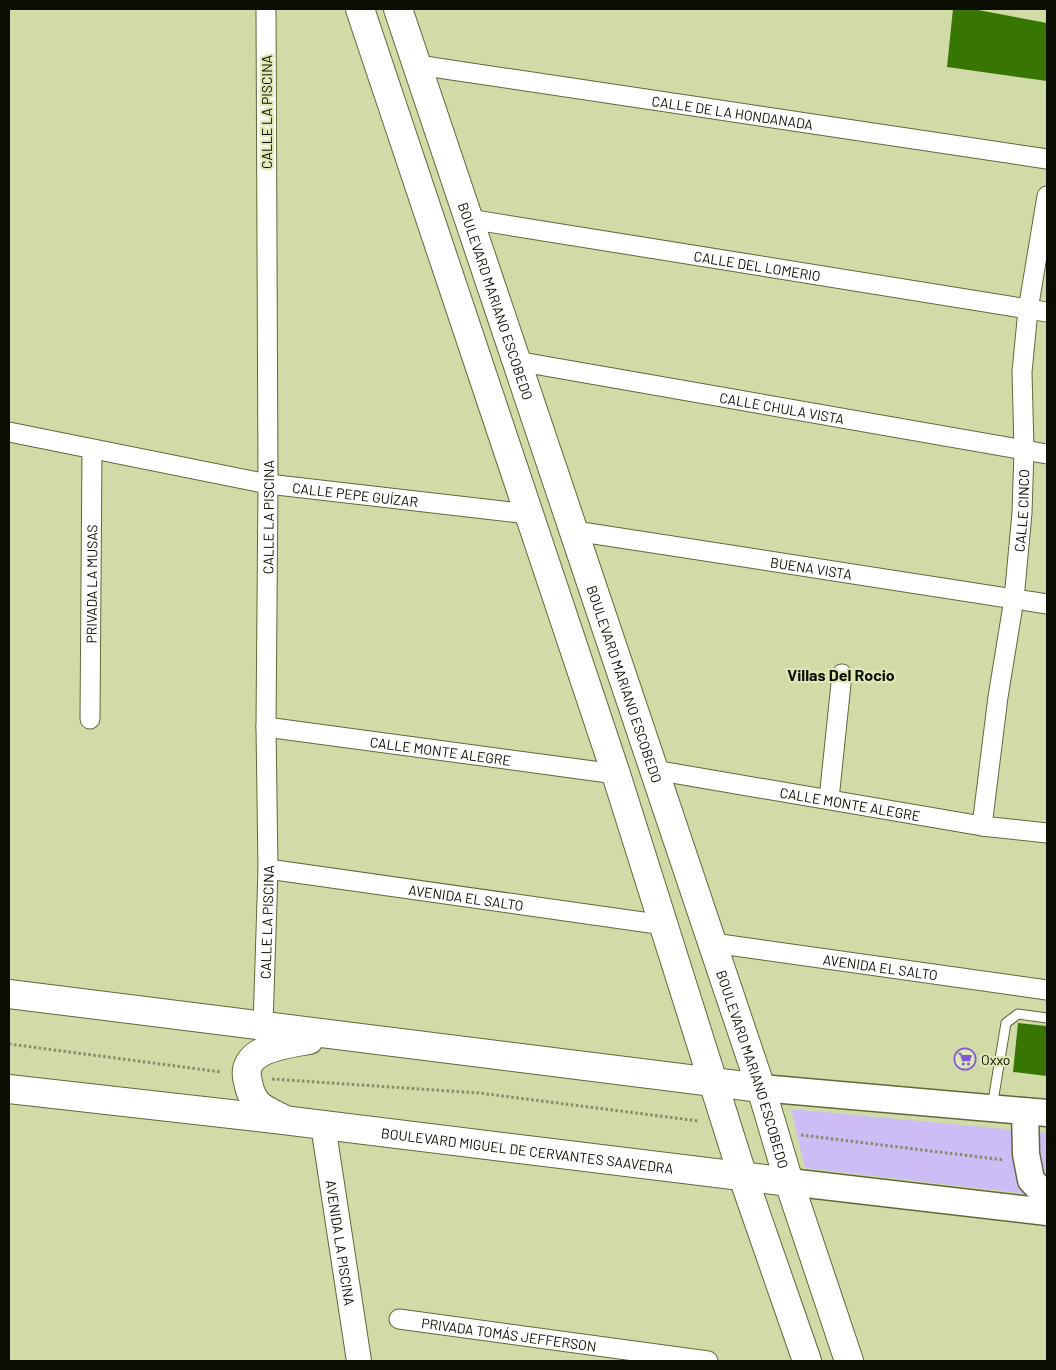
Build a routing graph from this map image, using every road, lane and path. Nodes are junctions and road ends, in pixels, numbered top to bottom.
1 (264, 9) edge
2 (360, 9) edge
3 (398, 9) edge
4 (418, 65) junction
5 (1047, 159) edge
6 (1047, 196) edge
7 (469, 219) junction
8 (1028, 310) junction
9 (1047, 312) edge
10 (516, 361) junction
11 (9, 432) edge
12 (92, 449) junction
13 (1024, 450) junction
14 (1047, 454) edge
15 (268, 484) junction
16 (528, 514) junction
17 (574, 531) junction
18 (1014, 599) junction
19 (1047, 604) edge
20 (842, 674) dead end
21 (90, 719) dead end
22 (266, 728) junction
23 (654, 770) junction
24 (616, 774) junction
25 (829, 799) junction
26 (982, 826) junction
27 (1047, 834) edge
28 (268, 869) junction
29 (664, 925) junction
30 (713, 943) junction
31 (1047, 990) edge
32 (9, 994) edge
33 (1047, 1018) edge
34 (263, 1026) junction
35 (343, 1036) junction
36 (9, 1044) edge
37 (246, 1076) junction
38 (714, 1081) junction
39 (761, 1088) junction
40 (9, 1089) edge
41 (992, 1108) junction
42 (1036, 1112) edge
43 (283, 1120) junction
44 (324, 1125) junction
45 (728, 1125) junction
46 (774, 1132) junction
47 (1028, 1163) junction
48 (743, 1177) junction
49 (789, 1182) junction
50 (1047, 1197) edge
51 (1047, 1212) edge
52 (399, 1319) dead end
53 (358, 1361) edge
54 (708, 1361) edge
55 (807, 1361) edge
56 (849, 1361) edge

1 - 15 street, CALLE LA PISCINA
2 - 16 main road
3 - 4 main road, BOULEVARD MARIANO ESCOBEDO
4 - 5 street, CALLE DE LA HONDANADA
4 - 7 main road, BOULEVARD MARIANO ESCOBEDO
6 - 8 street, CALLE CINCO
7 - 8 street, CALLE DEL LOMERIO
7 - 10 main road, BOULEVARD MARIANO ESCOBEDO
8 - 9 street, CALLE DEL LOMERIO
8 - 13 street, CALLE CINCO
10 - 13 street, CALLE CHULA VISTA
10 - 17 main road, BOULEVARD MARIANO ESCOBEDO
11 - 12 street, CALLE PEPE GUÍZAR
12 - 15 street, CALLE PEPE GUÍZAR
12 - 21 street, PRIVADA LA MUSAS
13 - 14 street, CALLE CHULA VISTA
13 - 18 street, CALLE CINCO
15 - 16 street, CALLE PEPE GUÍZAR
15 - 22 street, CALLE LA PISCINA
16 - 24 main road
17 - 18 street, BUENA VISTA
17 - 23 main road, BOULEVARD MARIANO ESCOBEDO
18 - 19 street, BUENA VISTA
18 - 26 street, CALLE CINCO
20 - 25 street
22 - 24 street, CALLE MONTE ALEGRE
22 - 28 street, CALLE LA PISCINA
23 - 25 street, CALLE MONTE ALEGRE
23 - 30 main road, BOULEVARD MARIANO ESCOBEDO
24 - 29 main road
25 - 26 street, CALLE MONTE ALEGRE
26 - 27 street, CALLE MONTE ALEGRE
28 - 29 street, AVENIDA EL SALTO
28 - 34 street, CALLE LA PISCINA
29 - 38 main road
30 - 31 street, AVENIDA EL SALTO
30 - 39 main road, BOULEVARD MARIANO ESCOBEDO
32 - 34 main road
33 - 41 lane
34 - 35 main road
35 - 37 main road
35 - 38 main road
36 - 37 path
37 - 43 main road
37 - 45 path
38 - 39 main road
38 - 45 main road
39 - 41 main road
39 - 46 main road, BOULEVARD MARIANO ESCOBEDO
40 - 43 main road, BOULEVARD MIGUEL DE CERVANTES SAAVEDRA
41 - 42 main road
42 - 47 main road
43 - 44 main road, BOULEVARD MIGUEL DE CERVANTES SAAVEDRA
44 - 48 main road, BOULEVARD MIGUEL DE CERVANTES SAAVEDRA
44 - 53 street, AVENIDA LA PISCINA
45 - 48 main road
46 - 47 path
46 - 49 main road, BOULEVARD MARIANO ESCOBEDO
47 - 50 main road
48 - 49 main road, BOULEVARD MIGUEL DE CERVANTES SAAVEDRA
48 - 55 main road
49 - 51 main road, BOULEVARD MIGUEL DE CERVANTES SAAVEDRA
49 - 56 main road, BOULEVARD MARIANO ESCOBEDO
52 - 54 street, PRIVADA TOMÁS JEFFERSON

